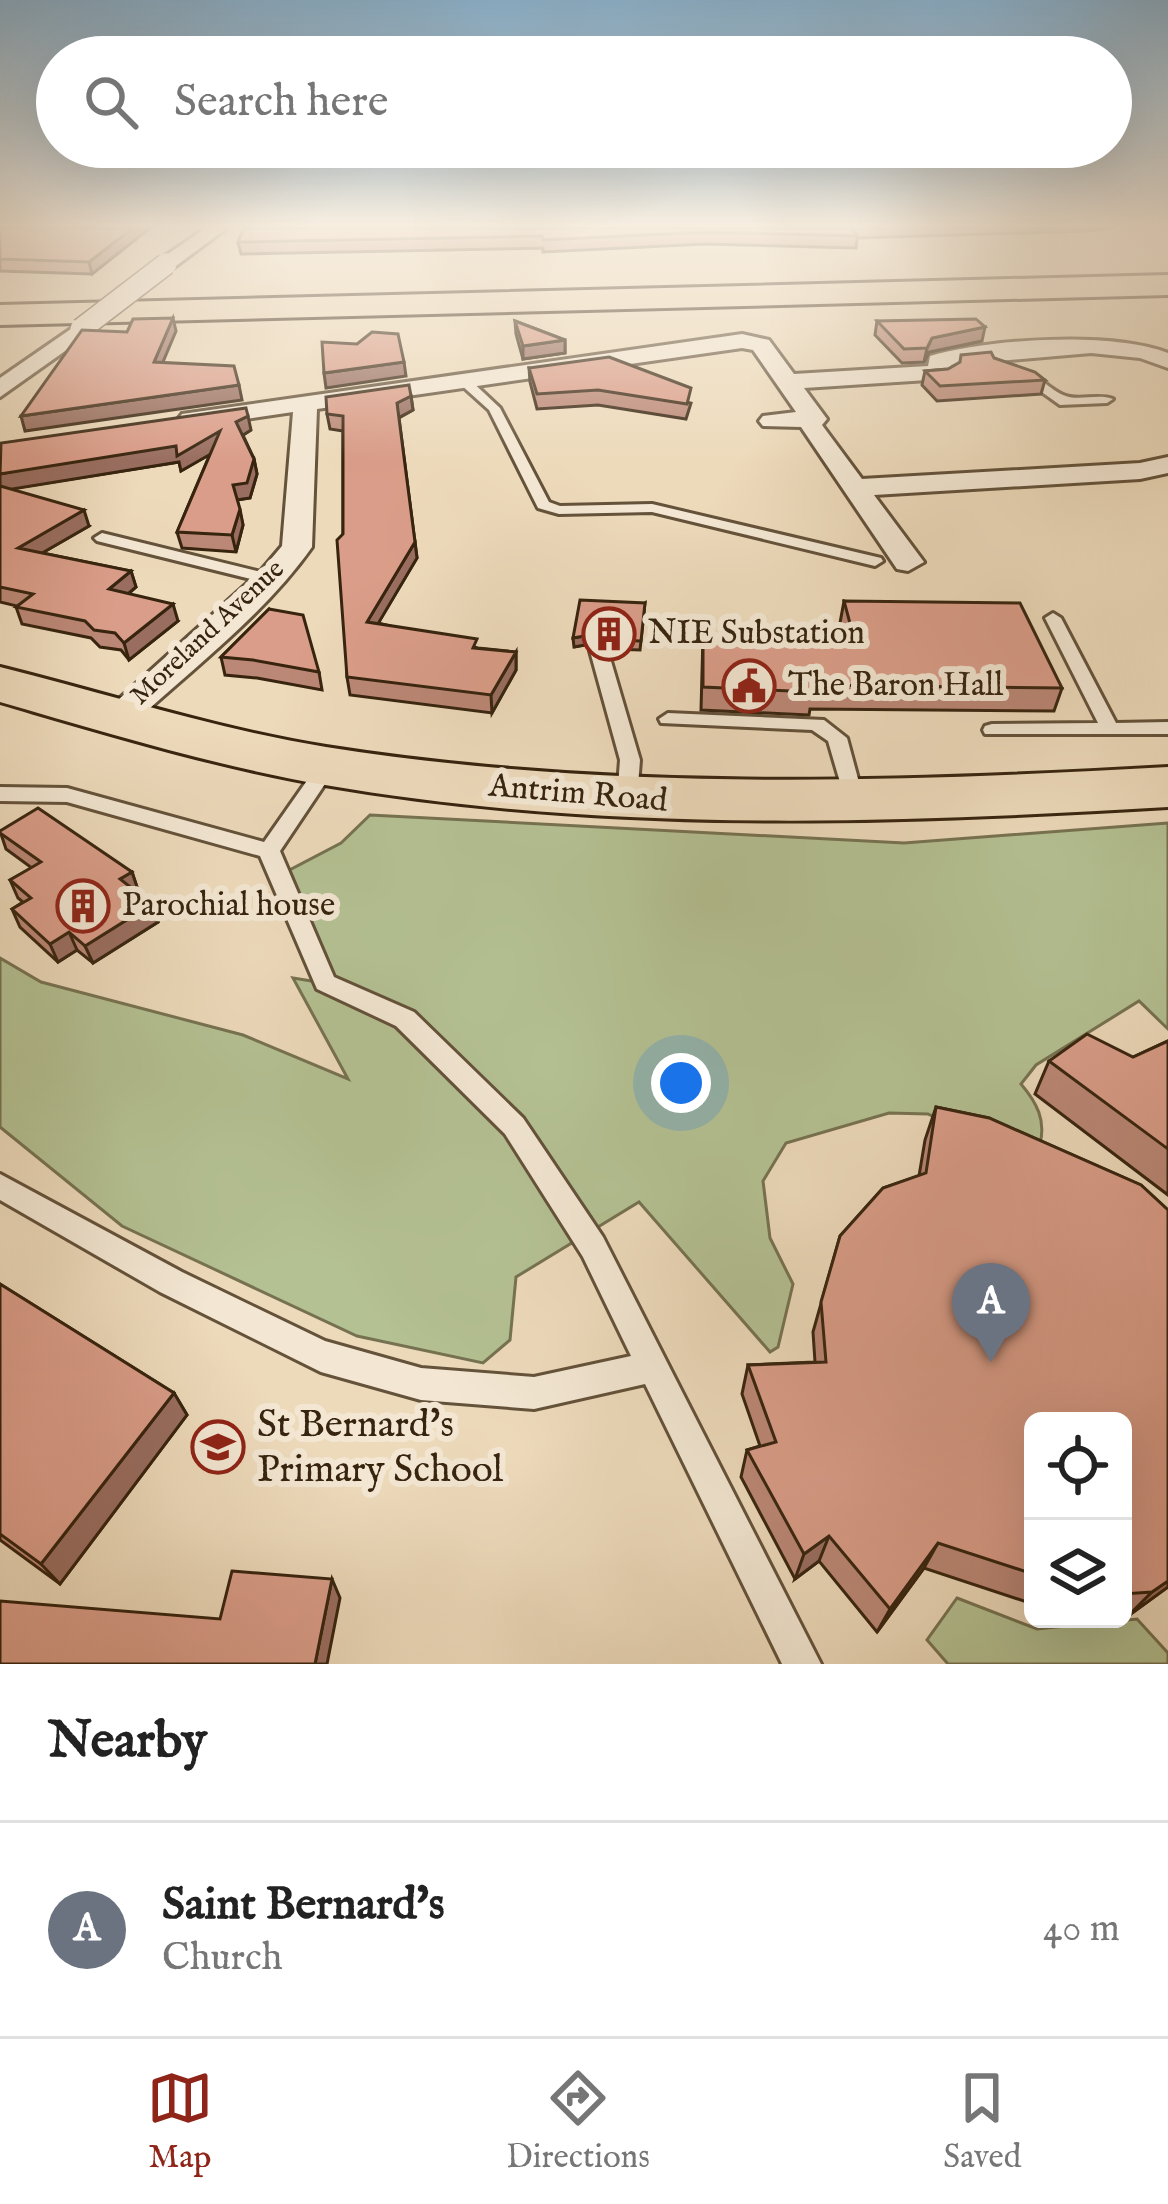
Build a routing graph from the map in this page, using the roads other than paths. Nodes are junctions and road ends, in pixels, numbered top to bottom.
1 (112, 306) edge
2 (364, 306) edge
3 (0, 315) edge
4 (996, 361) junction
5 (1168, 361) edge
6 (463, 380) junction
7 (788, 382) junction
8 (0, 390) edge
9 (1107, 399) dead end
10 (302, 403) junction
11 (772, 422) dead end
12 (163, 423) edge
13 (812, 430) dead end
14 (1168, 465) edge
15 (854, 488) junction
16 (102, 538) dead end
17 (875, 561) dead end
18 (908, 562) dead end
19 (271, 579) junction
20 (1053, 618) dead end
21 (599, 651) dead end
22 (0, 684) edge
23 (117, 718) junction
24 (668, 719) dead end
25 (1168, 728) edge
26 (1110, 729) junction
27 (992, 730) dead end
28 (328, 766) junction
29 (1168, 788) edge
30 (0, 794) edge
31 (627, 799) junction
32 (854, 801) junction
33 (269, 851) junction
34 (0, 1186) edge
35 (653, 1367) junction
36 (802, 1664) edge

1 - 8 street, bridge
2 - 3 main road
4 - 5 street
4 - 7 street
4 - 9 lane
6 - 7 street
6 - 10 street
6 - 17 lane
7 - 11 street
10 - 12 street
10 - 19 street, Moreland Avenue
13 - 15 street
14 - 15 street
15 - 18 street
16 - 19 lane
19 - 23 street, Moreland Avenue
20 - 26 lane
21 - 31 lane
22 - 23 main road, Antrim Road
23 - 28 main road, Antrim Road
24 - 32 lane
25 - 26 lane
26 - 27 lane
28 - 31 main road, Antrim Road
28 - 33 lane
29 - 32 main road, Antrim Road
30 - 33 lane
31 - 32 main road, Antrim Road
33 - 35 lane
34 - 35 lane
35 - 36 lane

